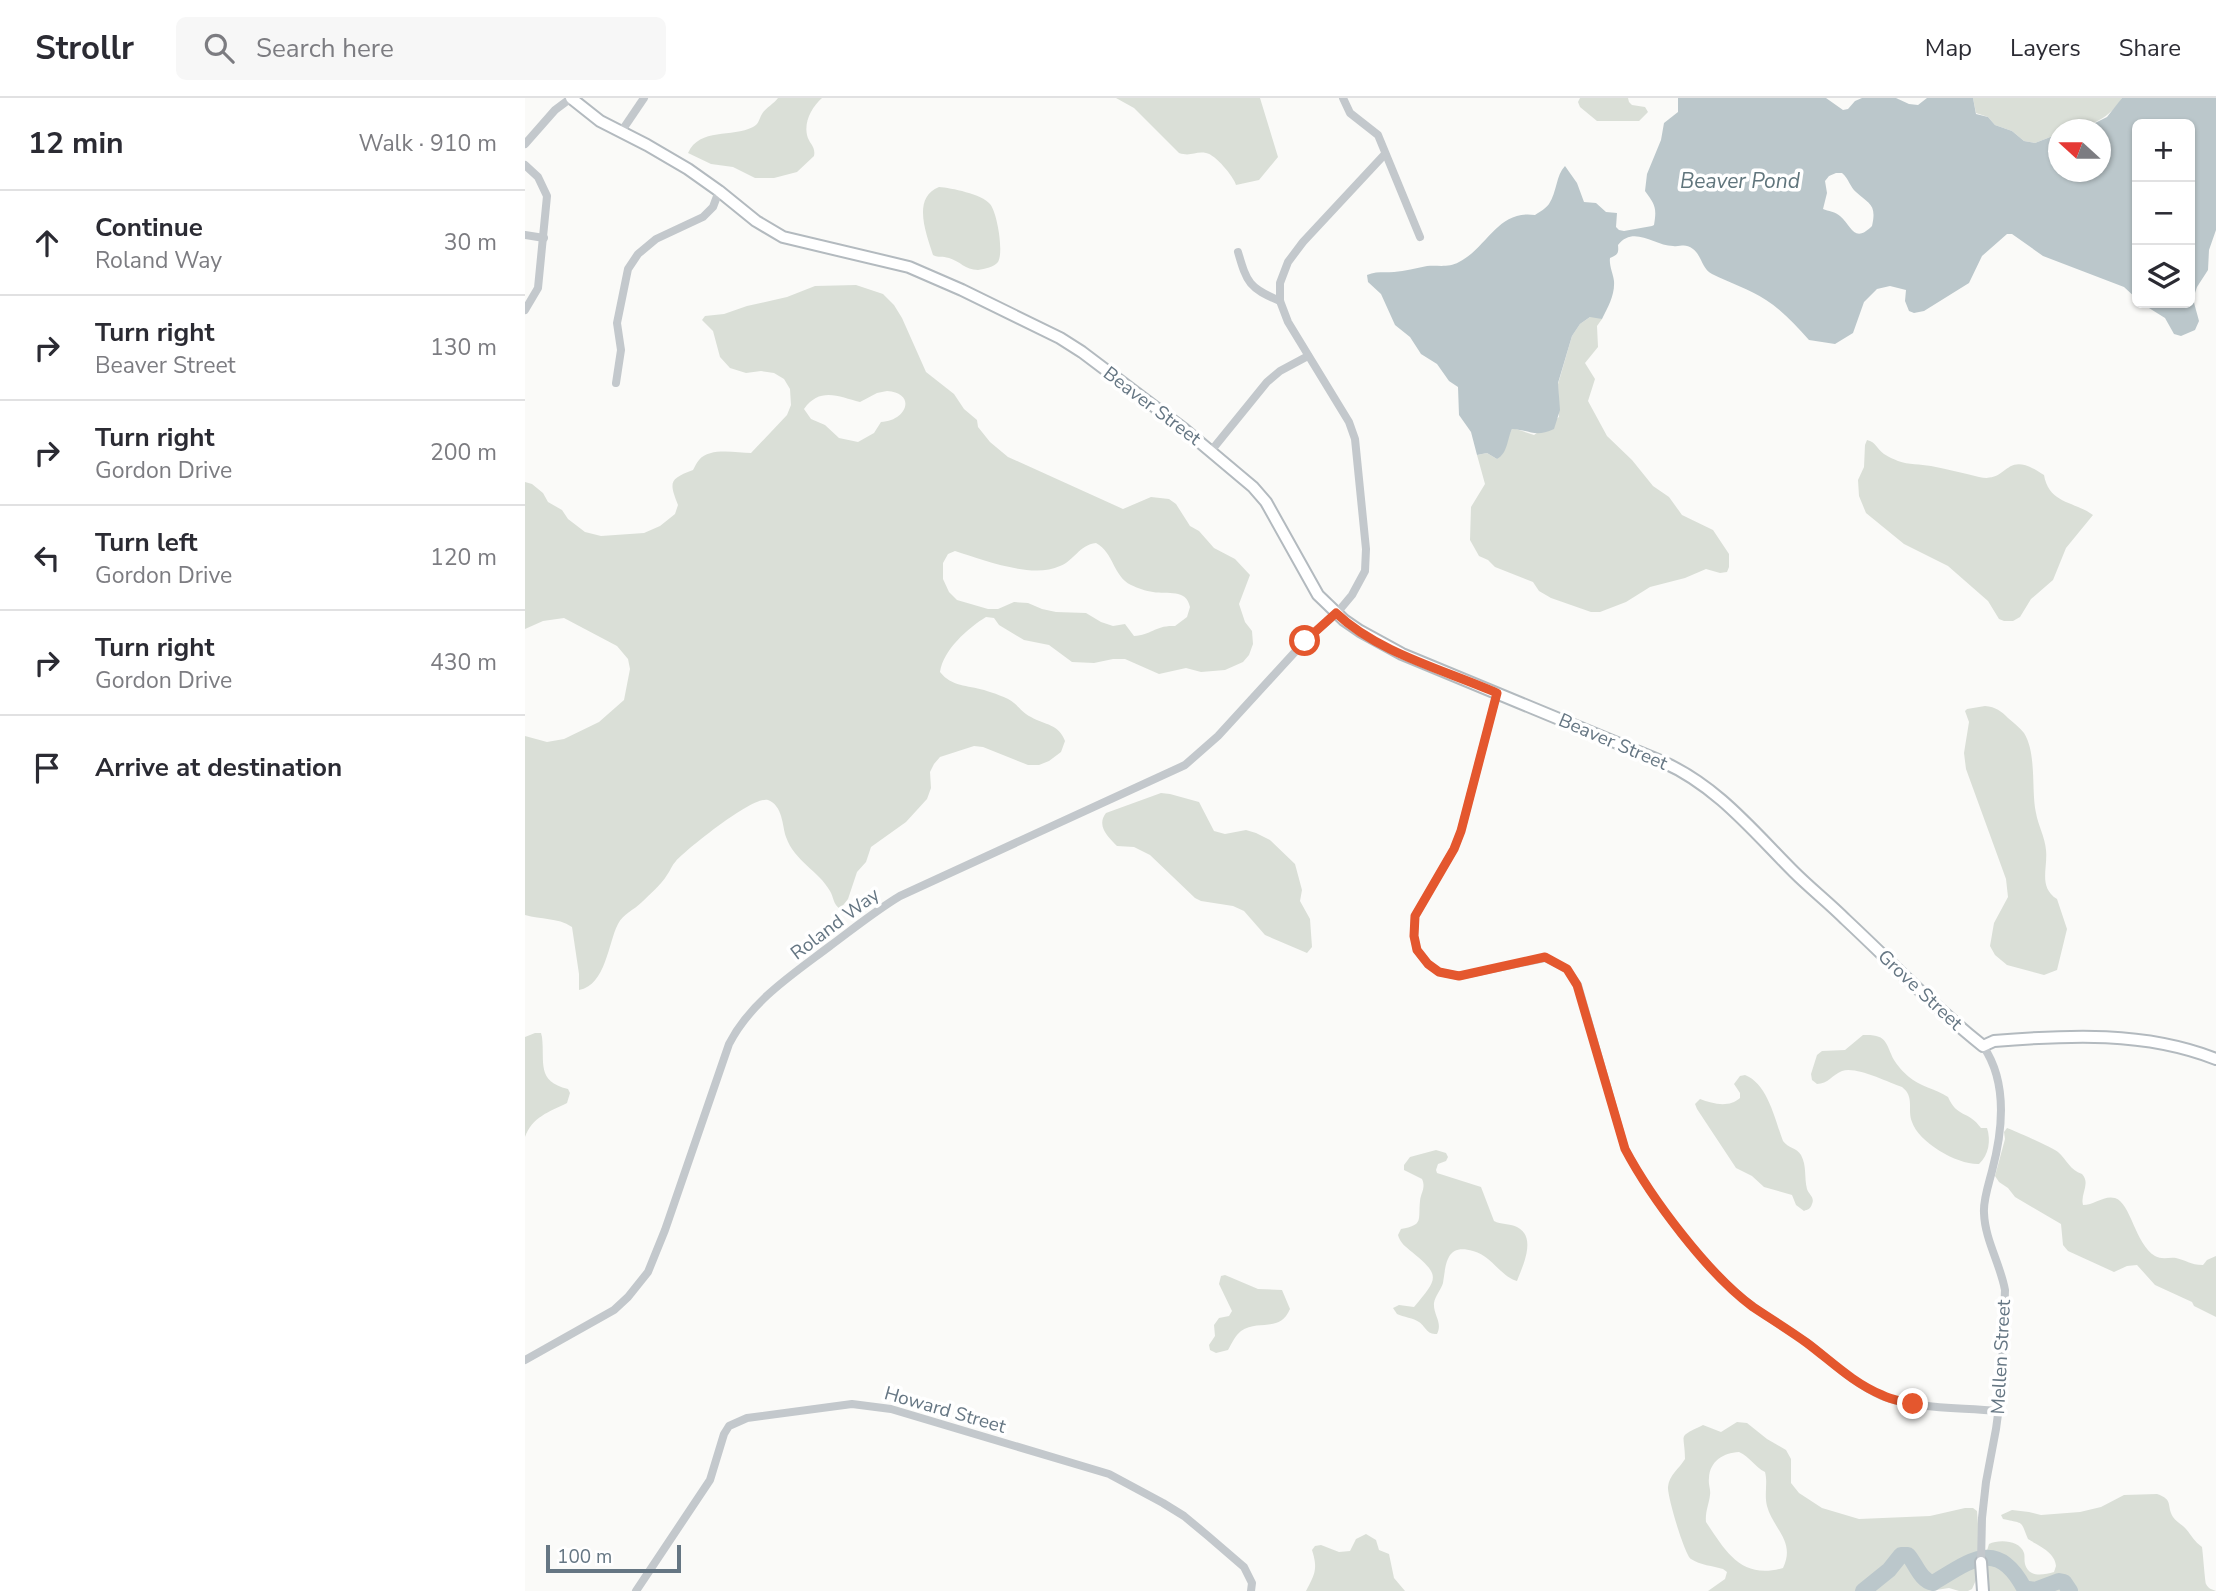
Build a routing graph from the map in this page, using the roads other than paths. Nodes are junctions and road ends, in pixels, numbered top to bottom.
1 (571, 98) edge
2 (644, 98) edge
3 (1343, 98) edge
4 (621, 132) junction
5 (525, 144) edge
6 (1385, 154) junction
7 (525, 165) edge
8 (719, 191) junction
9 (525, 235) edge
10 (1420, 237) dead end
11 (544, 238) junction
12 (1238, 252) dead end
13 (1280, 301) junction
14 (525, 310) edge
15 (1308, 356) junction
16 (616, 383) dead end
17 (1211, 451) junction
18 (1336, 613) junction
19 (1497, 693) junction
20 (1684, 772) joint
21 (1983, 1046) junction
22 (2216, 1059) edge
23 (525, 1360) edge
24 (1998, 1411) junction
25 (1981, 1558) joint
26 (636, 1591) edge
27 (1251, 1591) edge
28 (1983, 1591) edge

1 - 4 street, Beaver Street
1 - 5 street
2 - 4 street
3 - 6 street
4 - 8 street, Beaver Street
6 - 10 street
6 - 13 street
7 - 11 street
8 - 16 street
8 - 17 street, Beaver Street
9 - 11 street
11 - 14 street
12 - 13 street
13 - 15 street, Roland Way
15 - 17 street
15 - 18 street, Roland Way
17 - 18 street, Beaver Street
18 - 19 street, Beaver Street
18 - 23 street, Roland Way
19 - 20 street, Beaver Street
19 - 24 street
20 - 21 street, Grove Street
21 - 22 street
21 - 24 street, Mellen Street
24 - 25 street, Mellen Street
25 - 28 street, Mellen Street
26 - 27 street, Howard Street

